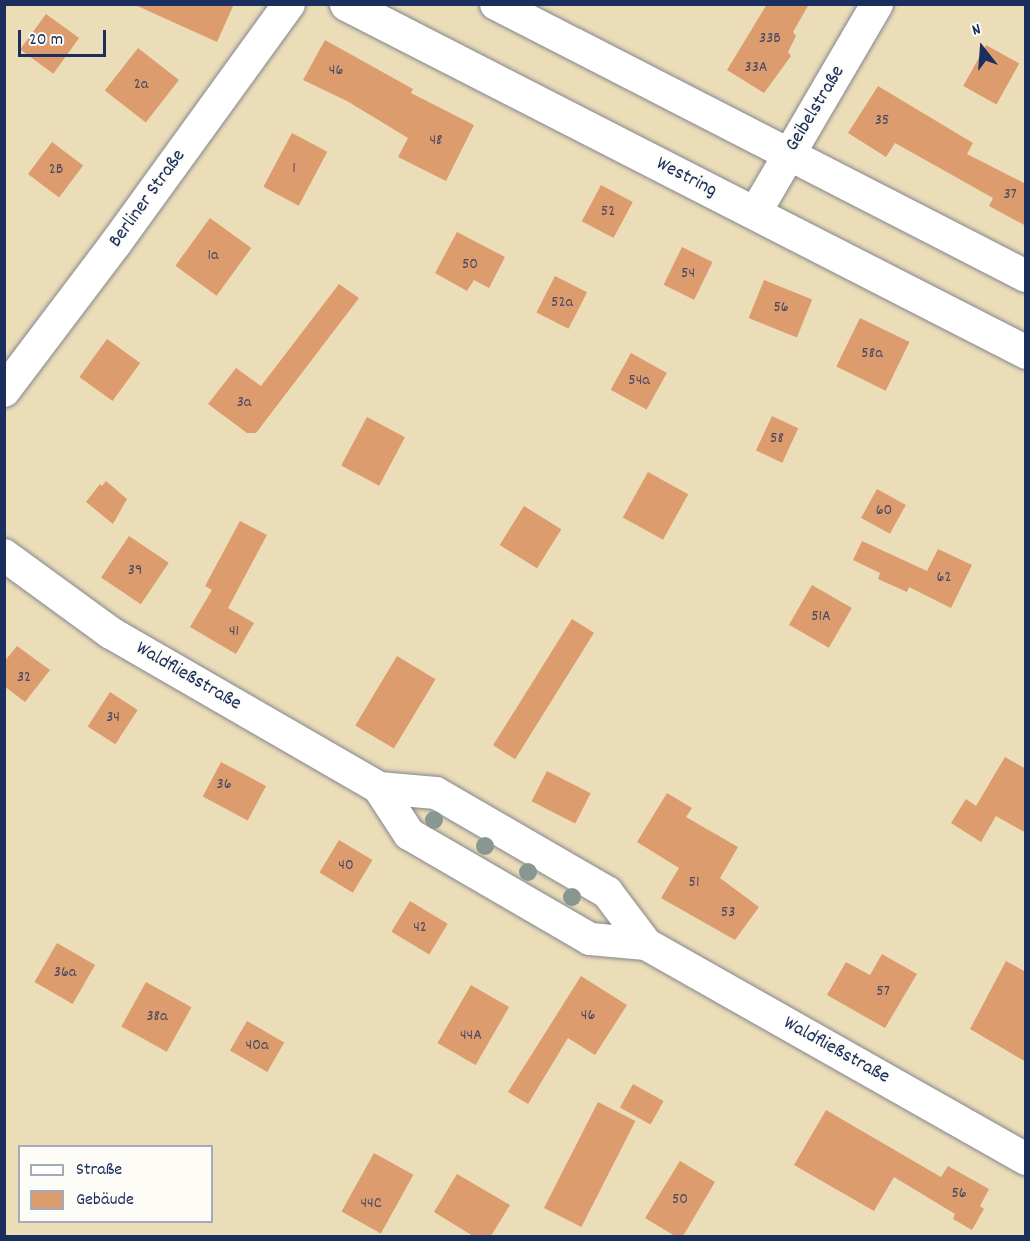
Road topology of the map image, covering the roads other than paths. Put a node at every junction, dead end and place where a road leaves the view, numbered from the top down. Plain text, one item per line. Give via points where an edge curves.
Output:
1 (289, 4) edge
2 (346, 4) edge
3 (496, 4) edge
4 (877, 4) edge
5 (789, 154) junction
6 (755, 213) junction
7 (1026, 276) edge
8 (1026, 352) edge
9 (4, 391) edge
10 (4, 555) edge
11 (379, 788) junction
12 (646, 944) junction
13 (1026, 1160) edge

1 - 9 street, Berliner Straße
2 - 6 street, Westring
3 - 5 street
4 - 5 street, Geibelstraße
5 - 6 street, Geibelstraße
5 - 7 street
6 - 8 street, Westring
10 - 11 street, Waldfließstraße via 111,633
11 - 12 street, Waldfließstraße via 436,794 495,826 607,892
11 - 12 street, Waldfließstraße via 409,834 590,939
12 - 13 street, Waldfließstraße

